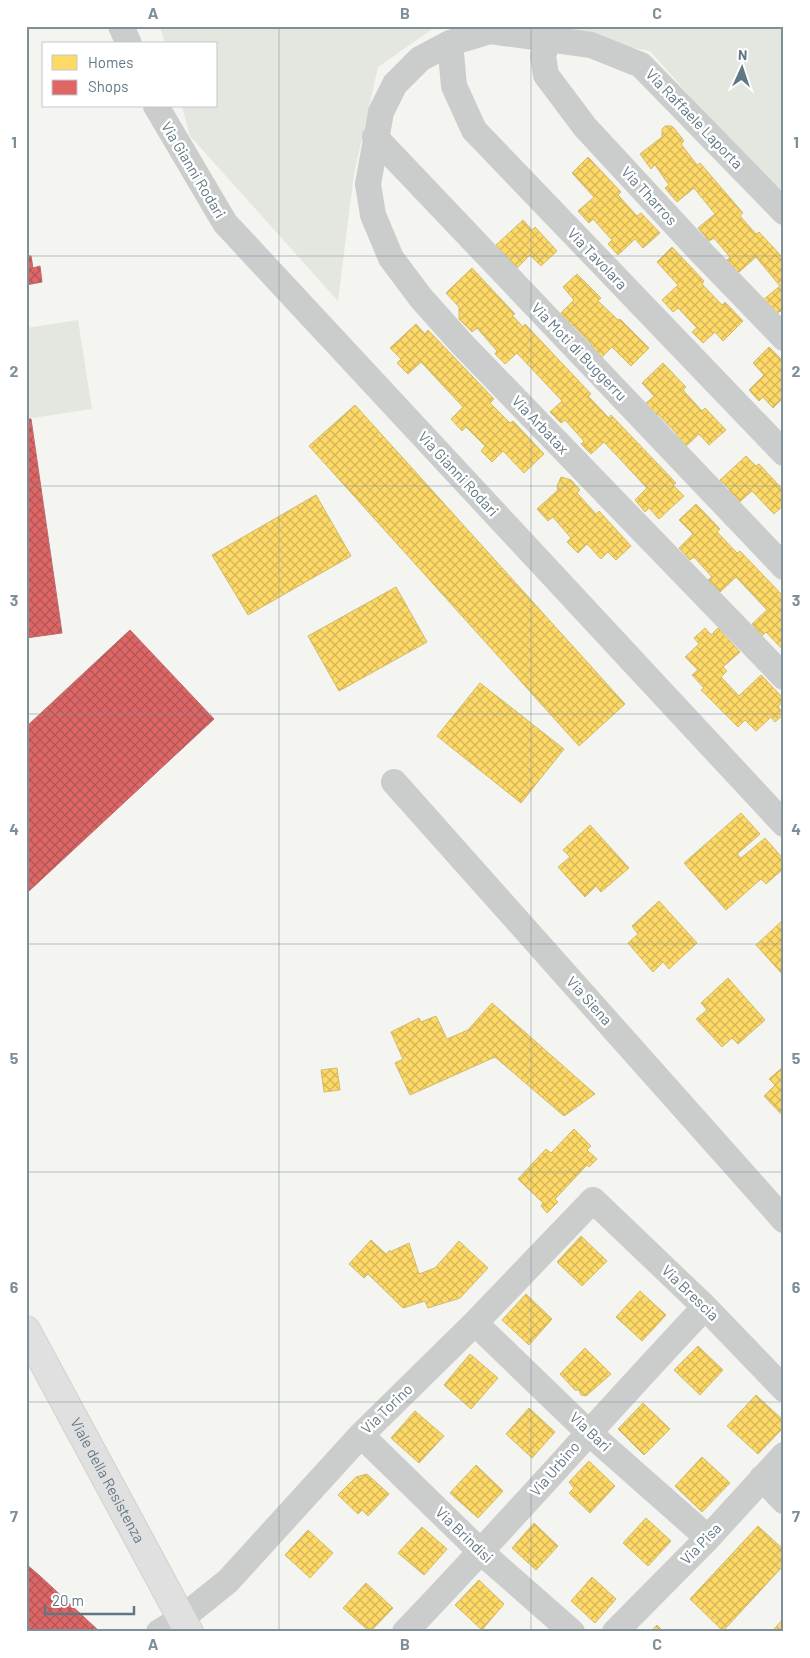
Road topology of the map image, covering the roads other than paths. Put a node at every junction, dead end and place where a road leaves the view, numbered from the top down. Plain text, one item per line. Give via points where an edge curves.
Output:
1 (121, 26) edge
2 (548, 39) junction
3 (127, 42) edge
4 (450, 43) junction
5 (157, 108) edge
6 (375, 137) junction
7 (784, 212) edge
8 (784, 338) edge
9 (784, 453) edge
10 (784, 568) edge
11 (784, 678) edge
12 (394, 782) dead end
13 (784, 824) edge
14 (593, 1200) joint
15 (784, 1220) edge
16 (705, 1307) junction
17 (476, 1323) junction
18 (26, 1330) edge
19 (784, 1389) edge
20 (588, 1432) junction
21 (361, 1435) junction
22 (784, 1455) edge
23 (762, 1478) junction
24 (784, 1501) edge
25 (708, 1538) junction
26 (481, 1552) junction
27 (185, 1625) edge
28 (159, 1632) edge
29 (405, 1632) edge
30 (572, 1632) edge
31 (615, 1632) edge

1 - 3 street
2 - 4 street, Via Raffaele Laporta via 490,31
2 - 7 street, Via Raffaele Laporta via 591,45 641,65
2 - 8 street, Via Tharros via 543,56 546,75 585,127
4 - 6 street, Via Raffaele Laporta via 420,59 395,84 381,112
4 - 9 street, Via Tavolara via 454,86 474,130
5 - 13 street, Via Gianni Rodari via 225,223
6 - 10 street, Via Moti di Buggerru
6 - 11 street, Via Arbatax via 368,184 373,215 391,258 421,298
12 - 15 street, Via Siena
14 - 16 street, Via Brescia
14 - 17 street, Via Torino
16 - 19 street, Via Brescia
16 - 20 street, Via Urbino
17 - 20 street, Via Bari
17 - 21 street, Via Torino
18 - 27 main road, Viale della Resistenza
20 - 25 street, Via Bari
20 - 26 street, Via Urbino
21 - 26 street, Via Brindisi
21 - 27 street, Via Torino
22 - 23 street, Via Pisa
23 - 24 street
23 - 25 street, Via Pisa
25 - 31 street, Via Pisa
26 - 29 street, Via Urbino
26 - 30 street, Via Brindisi
27 - 28 street, Via Torino

